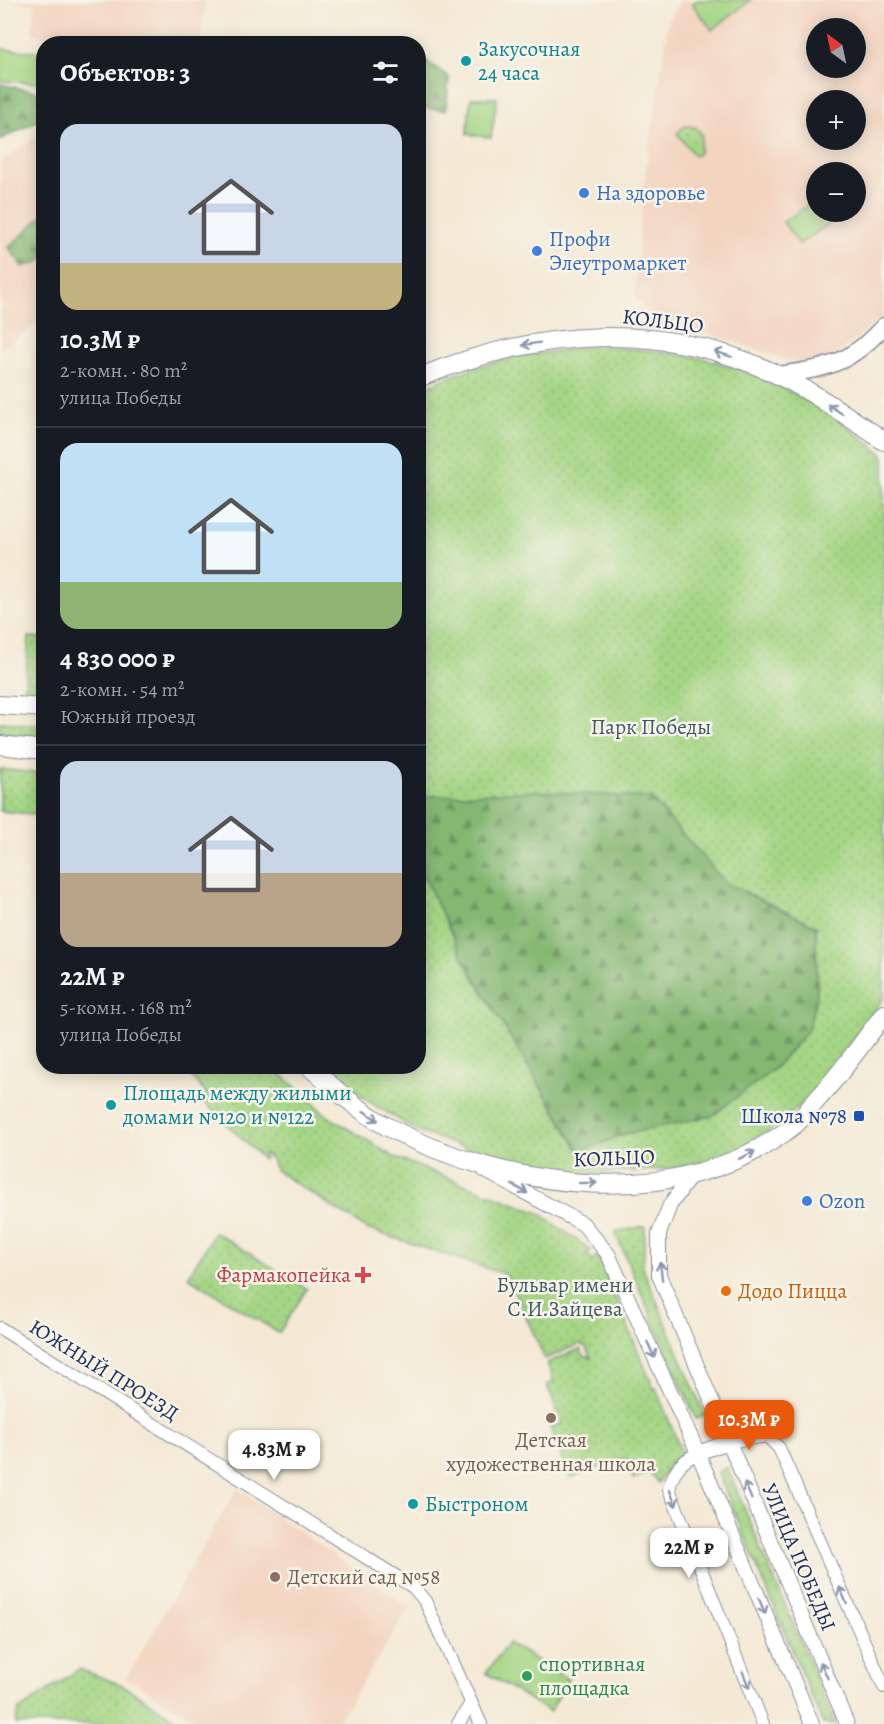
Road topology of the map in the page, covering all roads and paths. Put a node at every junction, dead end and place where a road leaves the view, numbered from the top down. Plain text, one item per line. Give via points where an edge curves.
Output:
1 (884, 326) edge
2 (426, 375) edge
3 (778, 375) junction
4 (884, 441) edge
5 (0, 705) edge
6 (36, 707) edge
7 (0, 746) edge
8 (36, 749) edge
9 (884, 1014) edge
10 (318, 1074) edge
11 (468, 1161) junction
12 (692, 1174) junction
13 (0, 1328) edge
14 (728, 1442) junction
15 (698, 1453) junction
16 (884, 1687) edge
17 (471, 1703) junction
18 (458, 1724) edge
19 (481, 1724) edge
20 (764, 1724) edge
21 (812, 1724) edge
22 (847, 1724) edge

1 - 3 main road via 856,352 835,364
3 -> 2 main road, КОЛЬЦО via 695,345 620,336 555,340 494,350
4 -> 3 main road, КОЛЬЦО
5 - 6 main road
7 - 8 main road
12 -> 9 main road, КОЛЬЦО via 761,1148 794,1125 833,1082
10 -> 11 main road, КОЛЬЦО via 387,1126
11 -> 12 main road, КОЛЬЦО via 531,1177 582,1184 645,1182
11 -> 15 street via 584,1224 608,1254
14 -> 12 street, УЛИЦА ПОБЕДЫ via 659,1275 658,1234 670,1205
13 - 17 street, ЮЖНЫЙ ПРОЕЗД via 413,1587 424,1601
14 - 15 street
16 -> 14 street, УЛИЦА ПОБЕДЫ via 779,1448 767,1436
22 -> 14 street, УЛИЦА ПОБЕДЫ
15 -> 20 street via 687,1458 674,1473 669,1489
15 -> 21 street
17 - 18 street
17 - 19 street, ЮЖНЫЙ ПРОЕЗД

